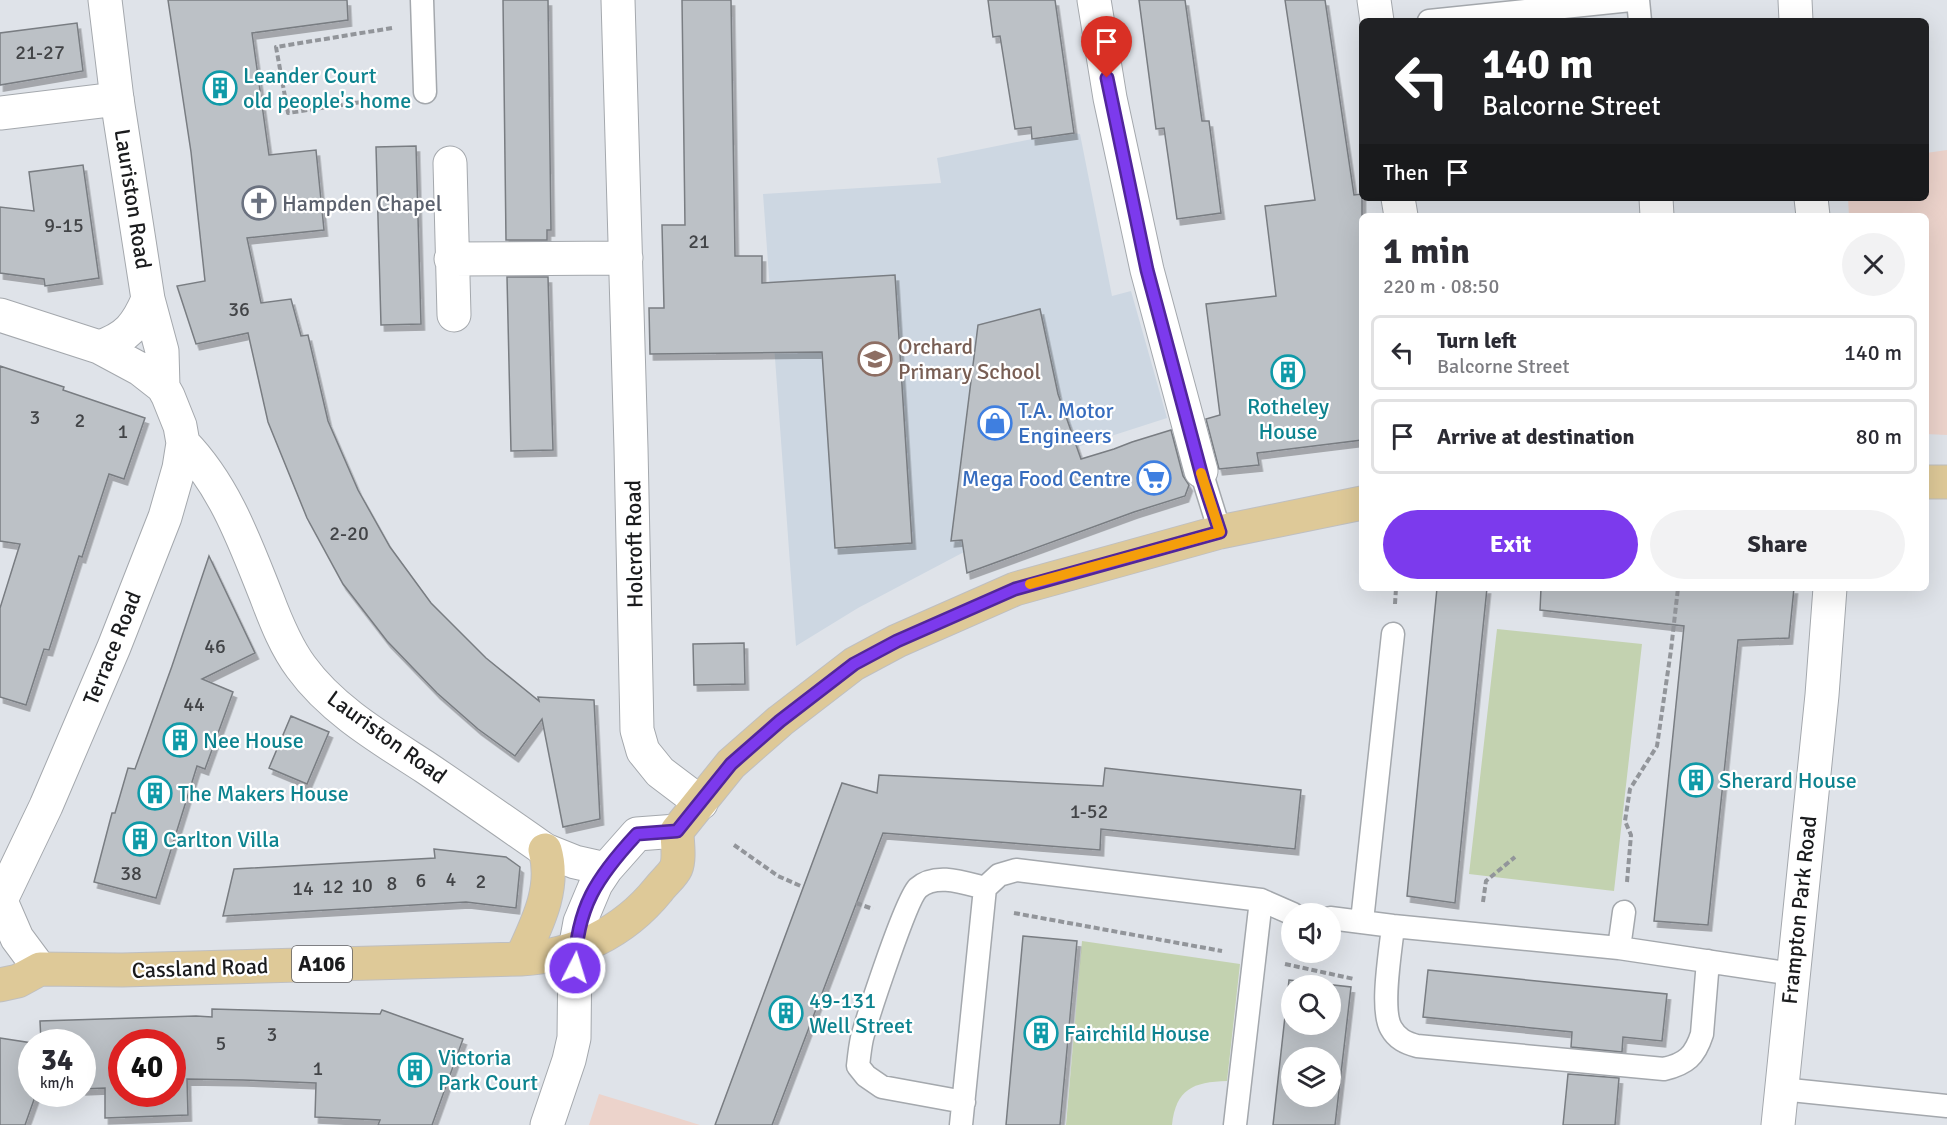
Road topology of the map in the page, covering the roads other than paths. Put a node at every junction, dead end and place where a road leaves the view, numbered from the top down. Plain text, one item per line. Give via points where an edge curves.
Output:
1 (105, 0) edge
2 (422, 0) edge
3 (618, 0) edge
4 (1094, 0) edge
5 (1374, 0) edge
6 (1631, 0) edge
7 (1638, 0) edge
8 (1795, 0) edge
9 (1377, 18) edge
10 (1458, 18) edge
11 (1641, 18) edge
12 (1796, 18) edge
13 (425, 92) road end
14 (117, 99) junction
15 (0, 113) edge
16 (450, 163) dead end
17 (626, 258) junction
18 (451, 259) junction
19 (148, 298) junction
20 (0, 315) edge
21 (454, 315) dead end
22 (99, 347) junction
23 (163, 387) junction
24 (183, 443) junction
25 (1201, 471) joint
26 (1929, 482) edge
27 (1947, 482) edge
28 (1359, 504) edge
29 (1220, 532) junction
30 (1830, 591) edge
31 (1393, 634) dead end
32 (701, 803) junction
33 (677, 831) junction
34 (545, 850) junction
35 (606, 869) junction
36 (985, 888) junction
37 (1261, 900) junction
38 (0, 902) edge
39 (1281, 909) edge
40 (1624, 912) road end
41 (1341, 919) edge
42 (1362, 921) junction
43 (1393, 926) junction
44 (1620, 948) junction
45 (575, 949) junction
46 (521, 959) junction
47 (1708, 961) junction
48 (40, 969) junction
49 (1793, 974) junction
50 (0, 985) edge
51 (1781, 1089) junction
52 (964, 1102) junction
53 (1947, 1106) edge
54 (547, 1125) edge
55 (962, 1125) edge
56 (1235, 1125) edge
57 (1778, 1125) edge

1 - 14 street, Lauriston Road
2 - 13 lane
3 - 17 street, Holcroft Road
4 - 25 street via 1110,98 1147,270
5 - 9 street
6 - 10 lane
7 - 11 lane
8 - 12 street
14 - 15 street, Lauriston Road
14 - 19 street, Lauriston Road
16 - 18 street
17 - 18 street
17 - 32 street, Holcroft Road via 637,730 643,751 660,772
18 - 21 street
19 - 22 street, Lauriston Road via 142,314 128,331 116,342
19 - 23 street, Lauriston Road via 162,351
20 - 22 street
22 - 23 street via 140,369
23 - 24 street, Terrace Road via 176,413
24 - 34 street, Lauriston Road via 224,498 280,631 312,681 357,720
24 - 38 street, Terrace Road via 165,516 114,646
25 - 29 lane
26 - 27 main road
28 - 29 main road
29 - 32 main road via 1015,589 854,664 731,764
30 - 49 street, Frampton Park Road
31 - 42 lane
32 - 33 main road
33 - 35 street via 637,834
33 - 45 main road, A106 via 676,868 653,895 615,930
34 - 35 street, Lauriston Road
34 - 46 main road via 550,876 540,917
35 - 45 street via 591,892
36 - 37 lane via 999,875 1016,870
36 - 52 lane
36 - 52 lane via 952,880 932,881 918,888 908,904 862,1040 858,1066 882,1087
37 - 39 lane
37 - 56 lane
38 - 48 street via 17,938
40 - 44 lane
41 - 42 lane
42 - 43 lane
43 - 44 lane
43 - 47 lane via 1387,1015 1391,1028 1402,1041 1417,1046 1664,1069 1680,1066 1693,1054 1702,1034
44 - 47 lane
45 - 46 main road, Cassland Road / A106 via 544,958
45 - 54 street via 574,1038
46 - 48 main road, Cassland Road / A106 via 111,971
47 - 49 lane
48 - 50 main road, Cassland Road / A106
49 - 51 street, Frampton Park Road
51 - 53 lane
51 - 57 street, Frampton Park Road
52 - 55 lane

